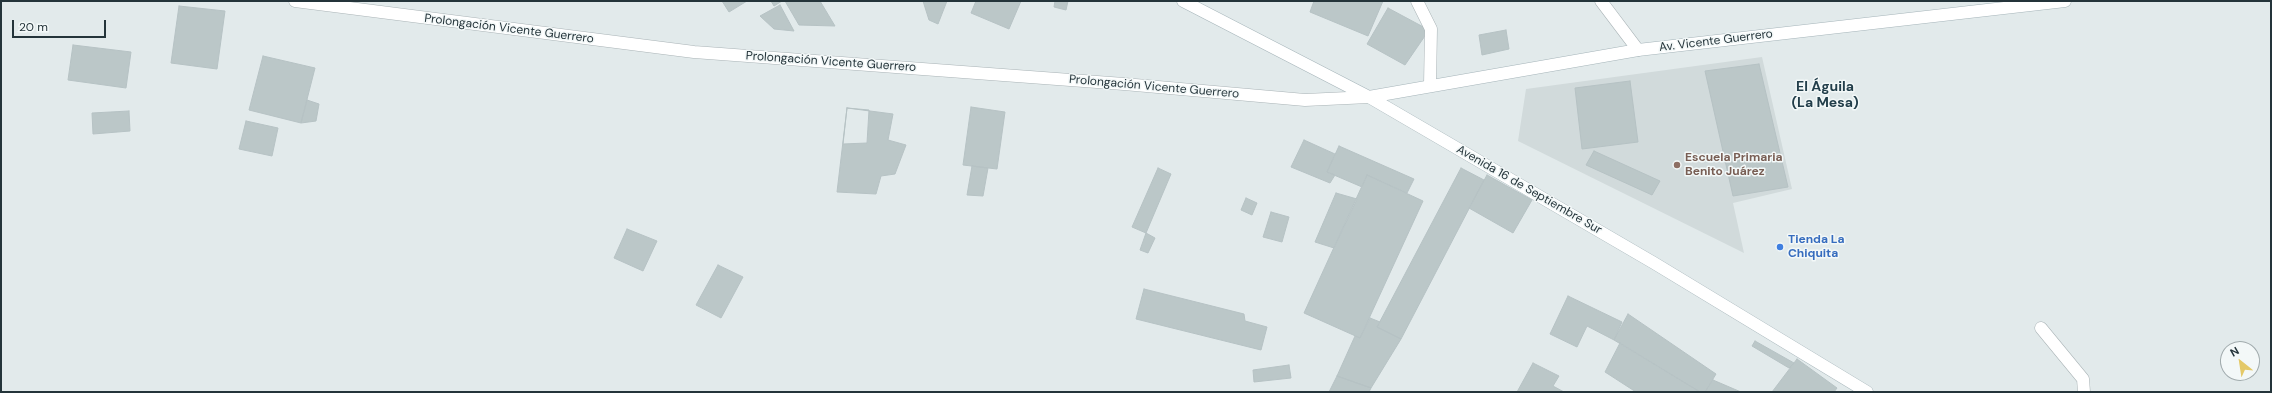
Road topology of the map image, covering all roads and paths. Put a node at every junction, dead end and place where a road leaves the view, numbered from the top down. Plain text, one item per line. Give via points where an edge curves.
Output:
1 (295, 1) edge
2 (1183, 1) edge
3 (1417, 1) edge
4 (1601, 1) edge
5 (2065, 1) edge
6 (1638, 50) junction
7 (1430, 85) junction
8 (1369, 97) junction
9 (2041, 328) dead end
10 (1867, 392) edge
11 (2084, 392) edge

1 - 8 street, Prolongación Vicente Guerrero via 694,52 1305,100
2 - 8 street, Avenida 16 de Septiembre Sur
3 - 7 street via 1431,29
4 - 6 street
5 - 6 street, Av. Vicente Guerrero
6 - 7 street, Av. Vicente Guerrero
7 - 8 street, Av. Vicente Guerrero
8 - 10 street, Avenida 16 de Septiembre Sur via 1674,274
9 - 11 street via 2083,379

